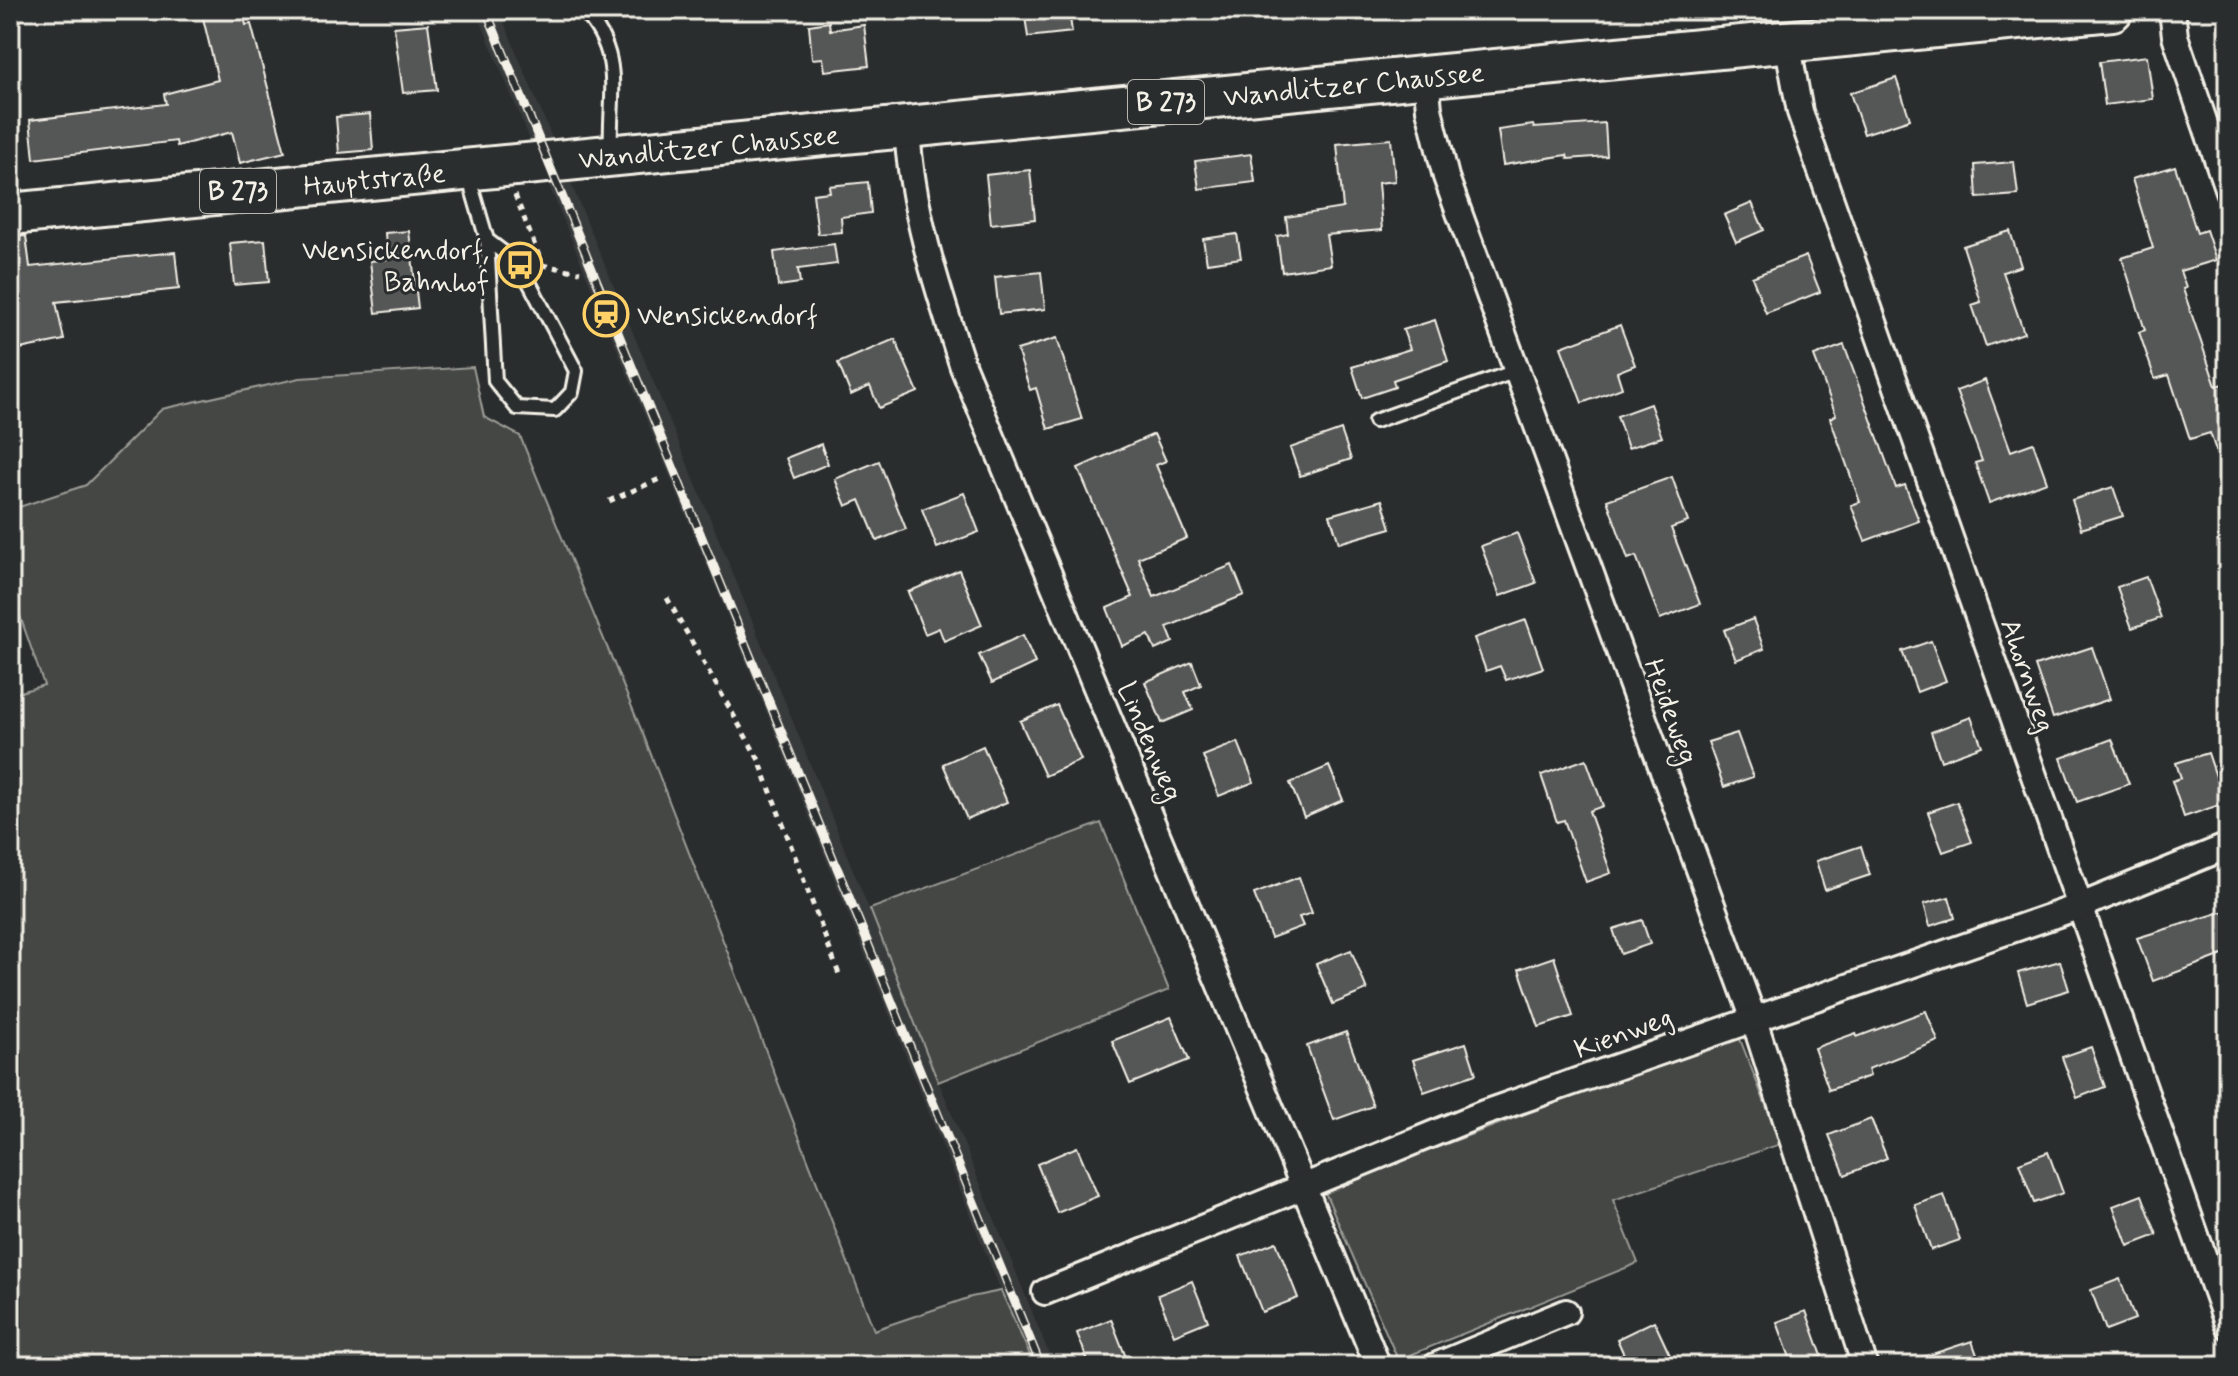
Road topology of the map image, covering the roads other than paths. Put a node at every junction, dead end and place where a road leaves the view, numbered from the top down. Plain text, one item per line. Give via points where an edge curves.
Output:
1 (583, 10) edge
2 (2112, 10) edge
3 (2172, 10) edge
4 (1787, 41) junction
5 (1426, 77) junction
6 (907, 127) junction
7 (612, 156) junction
8 (548, 161) joint
9 (466, 168) junction
10 (2228, 191) edge
11 (10, 214) edge
12 (487, 240) junction
13 (1516, 371) junction
14 (1375, 421) dead end
15 (2228, 846) edge
16 (2078, 907) junction
17 (1753, 1017) junction
18 (1303, 1186) junction
19 (1045, 1292) dead end
20 (1566, 1312) dead end
21 (2228, 1326) edge
22 (1378, 1366) edge
23 (1435, 1366) edge
24 (1865, 1366) edge

1 - 7 lane via 609,49 614,82
2 - 4 main road, Wandlitzer Chaussee / B 273
3 - 10 street via 2175,36
4 - 5 main road, Wandlitzer Chaussee / B 273
4 - 16 street, Ahornweg via 1800,112
5 - 6 main road, Wandlitzer Chaussee / B 273
5 - 13 street, Heideweg via 1446,177
6 - 7 main road, Wandlitzer Chaussee / B 273
6 - 18 street, Lindenweg via 936,283 963,367
7 - 8 main road, Wandlitzer Chaussee / B 273
8 - 9 main road, Hauptstraße / B 273
9 - 11 main road, Hauptstraße / B 273
9 - 12 lane
12 - 12 lane via 495,381 517,408 555,410 572,392 576,371 520,265
13 - 14 lane
13 - 17 street, Heideweg
15 - 16 street, Kienweg
16 - 17 street, Kienweg
16 - 21 street, Ahornweg
17 - 18 street, Kienweg via 1484,1113
17 - 24 street, Heideweg
18 - 19 street, Kienweg
18 - 22 street, Lindenweg
20 - 23 street

